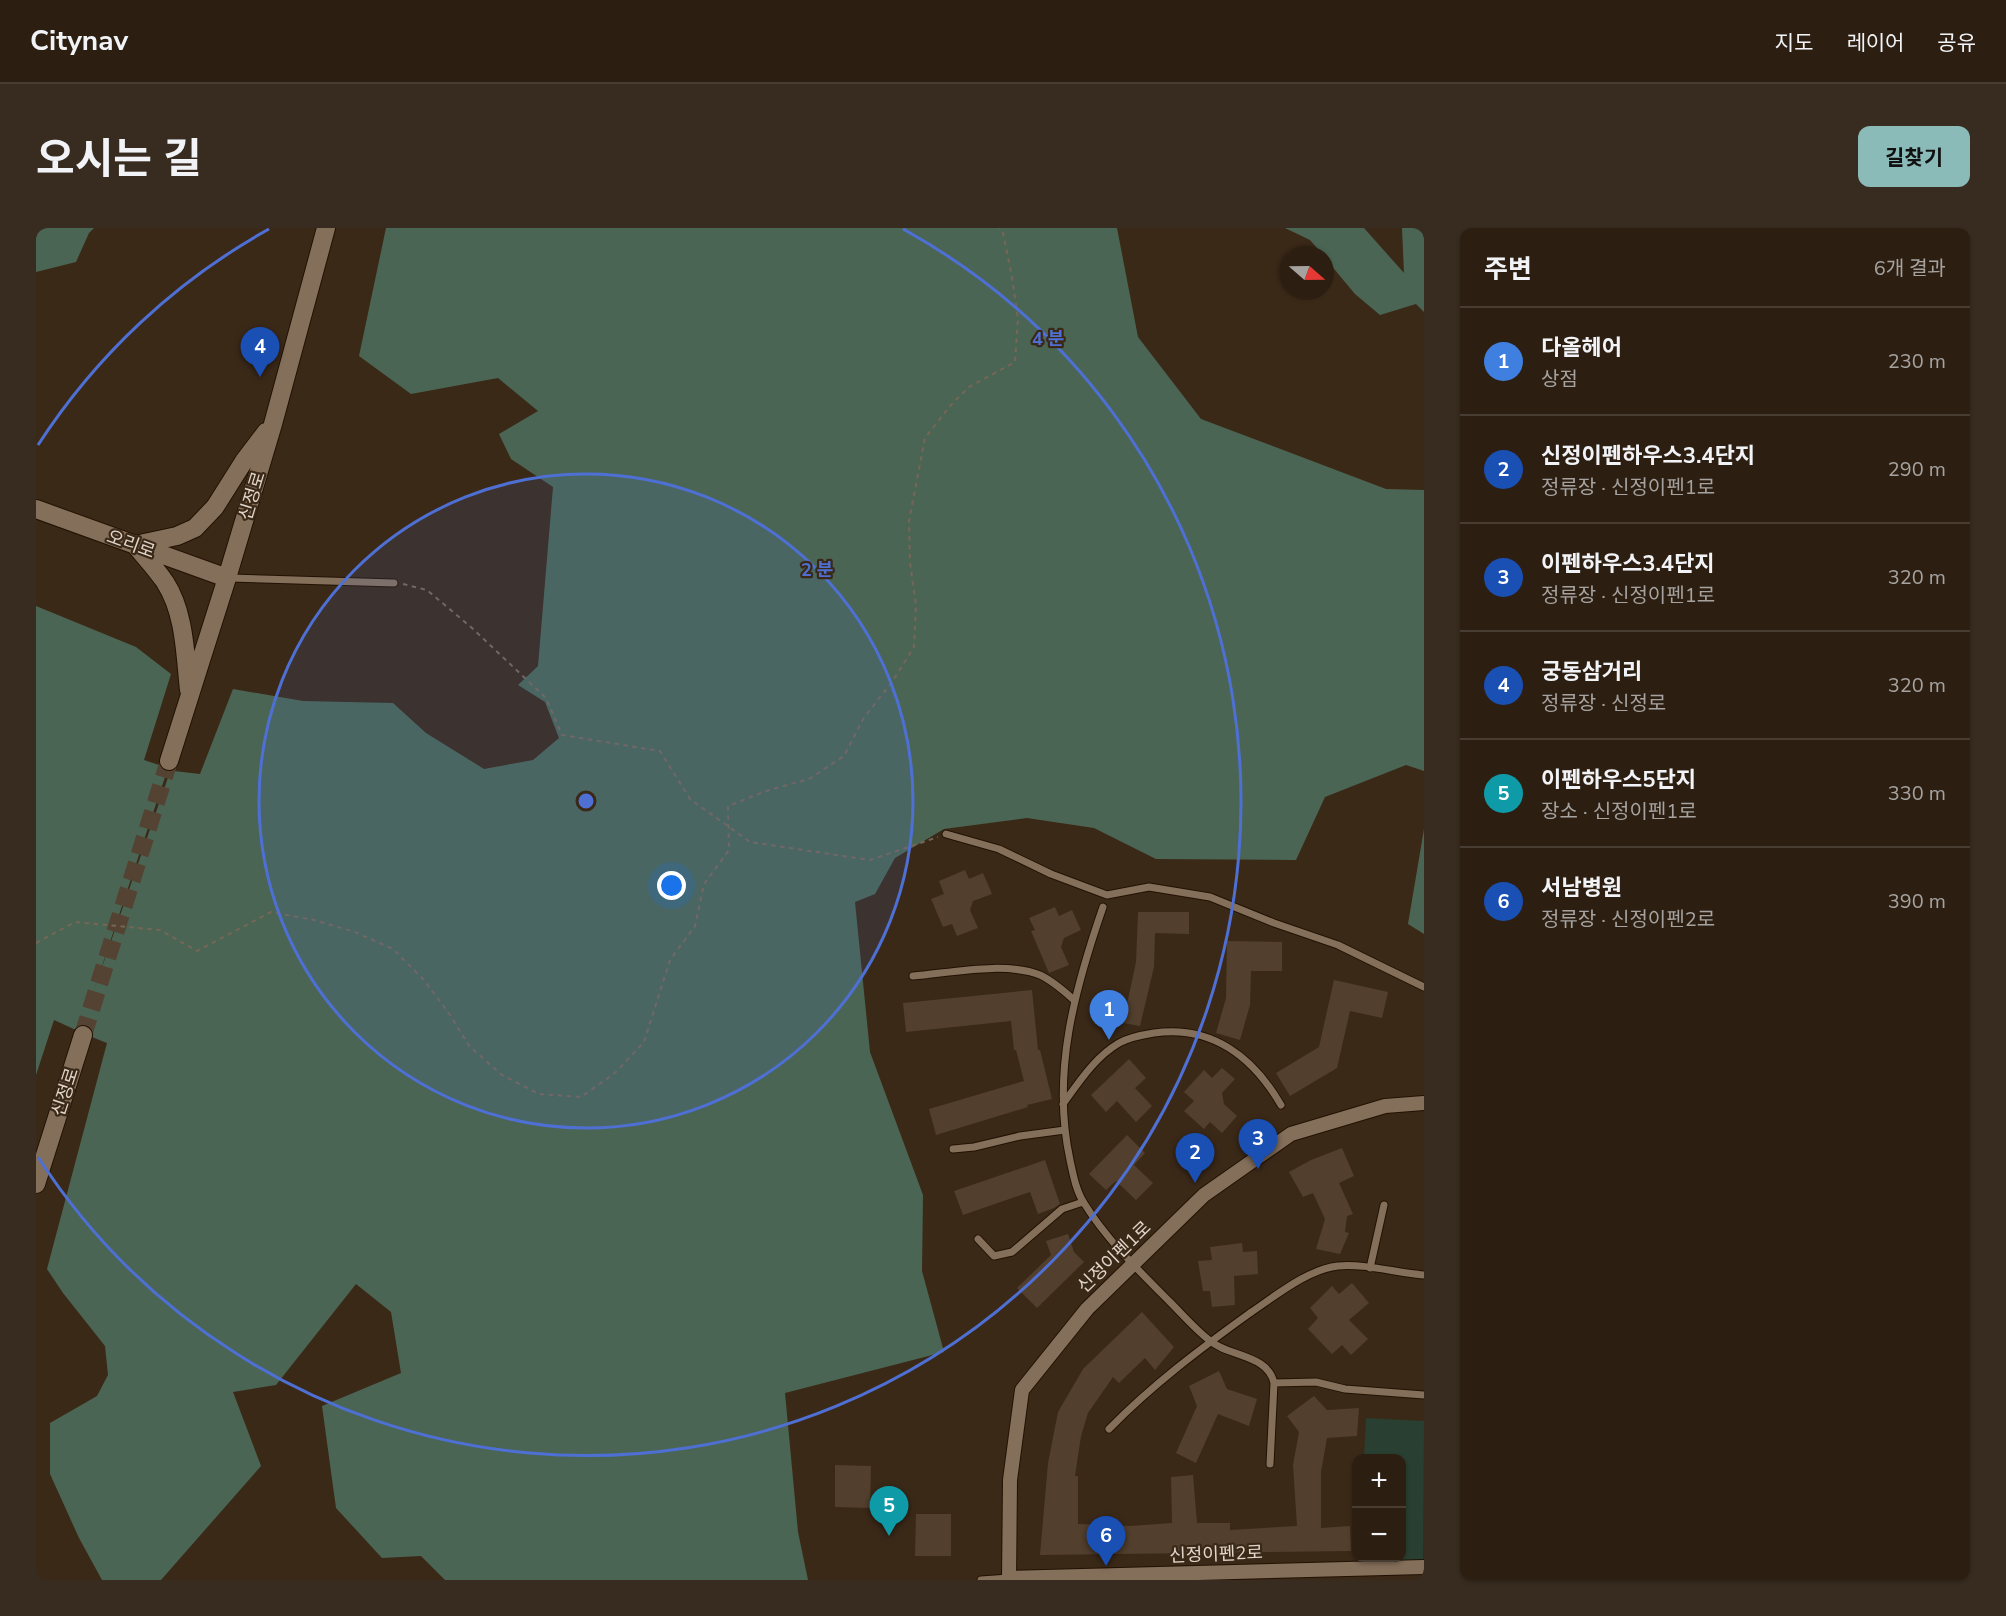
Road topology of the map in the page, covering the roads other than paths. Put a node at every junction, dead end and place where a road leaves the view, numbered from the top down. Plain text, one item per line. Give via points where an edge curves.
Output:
1 (326, 228) edge
2 (273, 424) junction
3 (36, 509) edge
4 (135, 545) junction
5 (227, 578) junction
6 (394, 583) road end
7 (189, 698) junction
8 (169, 761) tunnel mouth
9 (946, 834) road end
10 (1103, 907) dead end
11 (913, 976) dead end
12 (1424, 987) edge
13 (1074, 1000) junction
14 (83, 1035) tunnel mouth
15 (1424, 1103) edge
16 (1063, 1104) junction
17 (1281, 1105) dead end
18 (1065, 1130) junction
19 (953, 1149) dead end
20 (36, 1184) edge
21 (1083, 1202) junction
22 (1384, 1205) dead end
23 (978, 1239) dead end
24 (1132, 1264) junction
25 (1370, 1268) junction
26 (1424, 1275) edge
27 (1210, 1342) junction
28 (1274, 1383) junction
29 (1424, 1395) edge
30 (1109, 1429) dead end
31 (1270, 1464) dead end
32 (1424, 1567) edge
33 (1275, 1575) edge
34 (1009, 1579) edge
35 (981, 1580) edge

1 - 2 main road, 신정로
2 - 4 main road via 201,523 177,536
2 - 5 main road, 신정로
3 - 4 main road, 오리로
4 - 5 main road, 오리로
4 - 7 main road via 175,601 185,648
5 - 6 lane
5 - 7 main road, 신정로
7 - 8 main road, 신정로
9 - 12 lane via 999,849 1107,895 1149,887 1209,897 1338,945
10 - 13 lane
11 - 13 lane via 1021,969 1042,976
13 - 16 lane via 1067,1034
14 - 20 main road, 신정로
15 - 24 street, 신정이펜1로 via 1385,1106 1291,1134 1204,1195
16 - 17 lane via 1084,1075 1120,1042 1138,1035 1182,1032 1228,1047 1263,1077
16 - 18 lane
18 - 19 lane
18 - 21 lane
21 - 23 lane via 1062,1209 1012,1252 994,1256
21 - 24 lane
22 - 25 lane
24 - 27 lane
24 - 34 street, 신정이펜1로 via 1087,1309 1022,1390 1010,1480
25 - 26 lane
25 - 27 lane via 1337,1266 1322,1270 1287,1288
27 - 28 lane via 1262,1363
27 - 30 lane via 1136,1401
28 - 29 lane via 1316,1382 1345,1389
28 - 31 lane
32 - 33 street, 신정이펜2로
33 - 34 street, 신정이펜2로
34 - 35 lane

